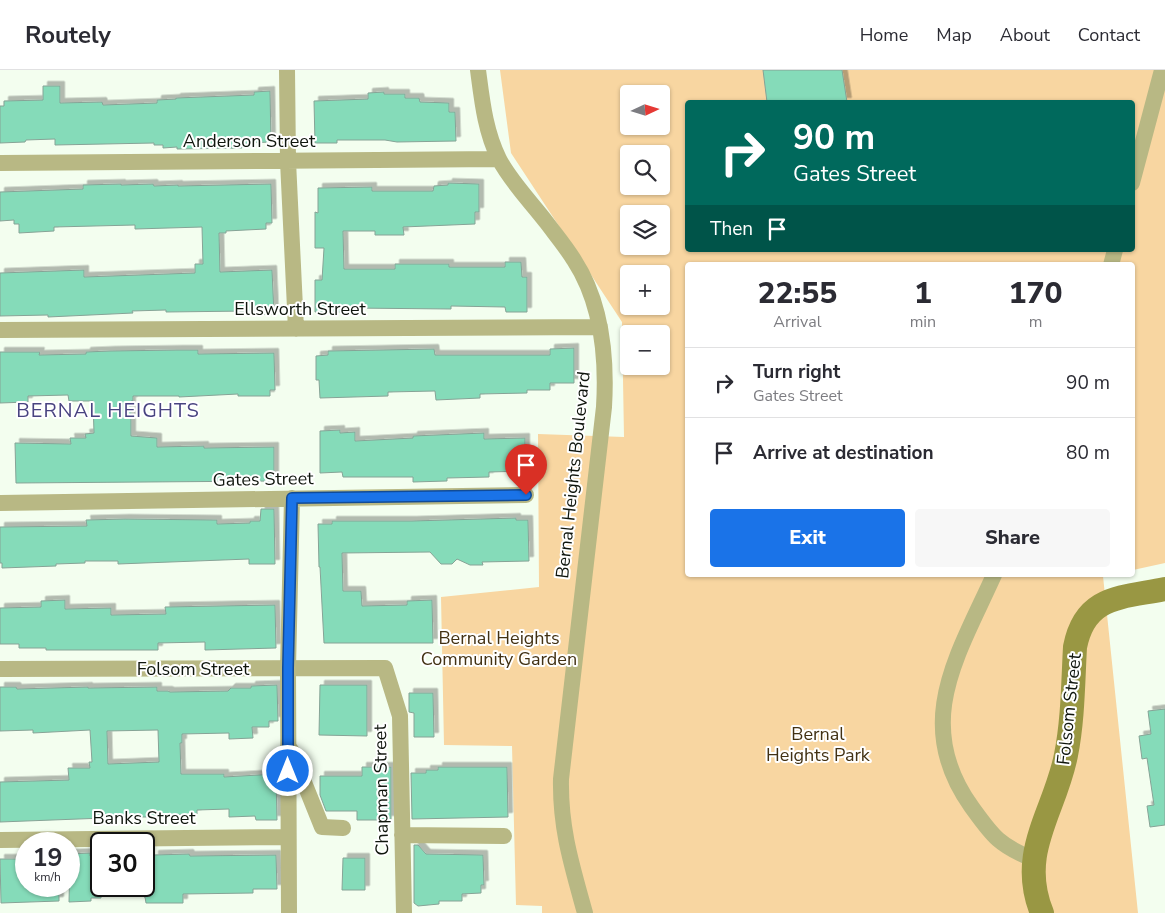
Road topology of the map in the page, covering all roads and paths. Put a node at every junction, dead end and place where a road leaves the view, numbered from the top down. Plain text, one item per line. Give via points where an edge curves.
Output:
1 (287, 70) edge
2 (478, 70) edge
3 (1162, 70) edge
4 (499, 159) junction
5 (288, 161) junction
6 (0, 162) edge
7 (1135, 172) edge
8 (600, 327) junction
9 (296, 329) junction
10 (0, 330) edge
11 (526, 495) dead end
12 (292, 498) junction
13 (0, 503) edge
14 (993, 577) edge
15 (1165, 589) edge
16 (288, 668) junction
17 (385, 668) joint
18 (0, 669) edge
19 (288, 743) junction
20 (343, 828) dead end
21 (402, 835) junction
22 (504, 836) dead end
23 (288, 837) junction
24 (0, 840) edge
25 (1033, 859) junction
26 (289, 913) edge
27 (404, 913) edge
28 (585, 913) edge
29 (1042, 913) edge

1 - 5 street
2 - 4 street, Bernal Heights Boulevard via 488,132
3 - 7 street
4 - 5 street, Anderson Street
4 - 8 street, Bernal Heights Boulevard via 575,261
5 - 6 street, Anderson Street
5 - 9 street
8 - 9 street, Ellsworth Street
8 - 28 street, Bernal Heights Boulevard via 604,353 604,407 561,780 563,826
9 - 10 street, Ellsworth Street
11 - 12 street, Gates Street
12 - 13 street, Gates Street
12 - 16 street
14 - 25 street via 948,681 942,739 948,765 960,791 991,834
15 - 25 street, Folsom Street via 1109,600 1086,617 1078,631 1067,754
16 - 17 street, Folsom Street
16 - 18 street, Folsom Street
16 - 19 street
17 - 21 street, Chapman Street via 400,716
19 - 20 street via 322,828
19 - 23 street
21 - 22 street
21 - 27 street, Chapman Street
23 - 24 street, Banks Street
23 - 26 street
25 - 29 street, Folsom Street via 1033,882

